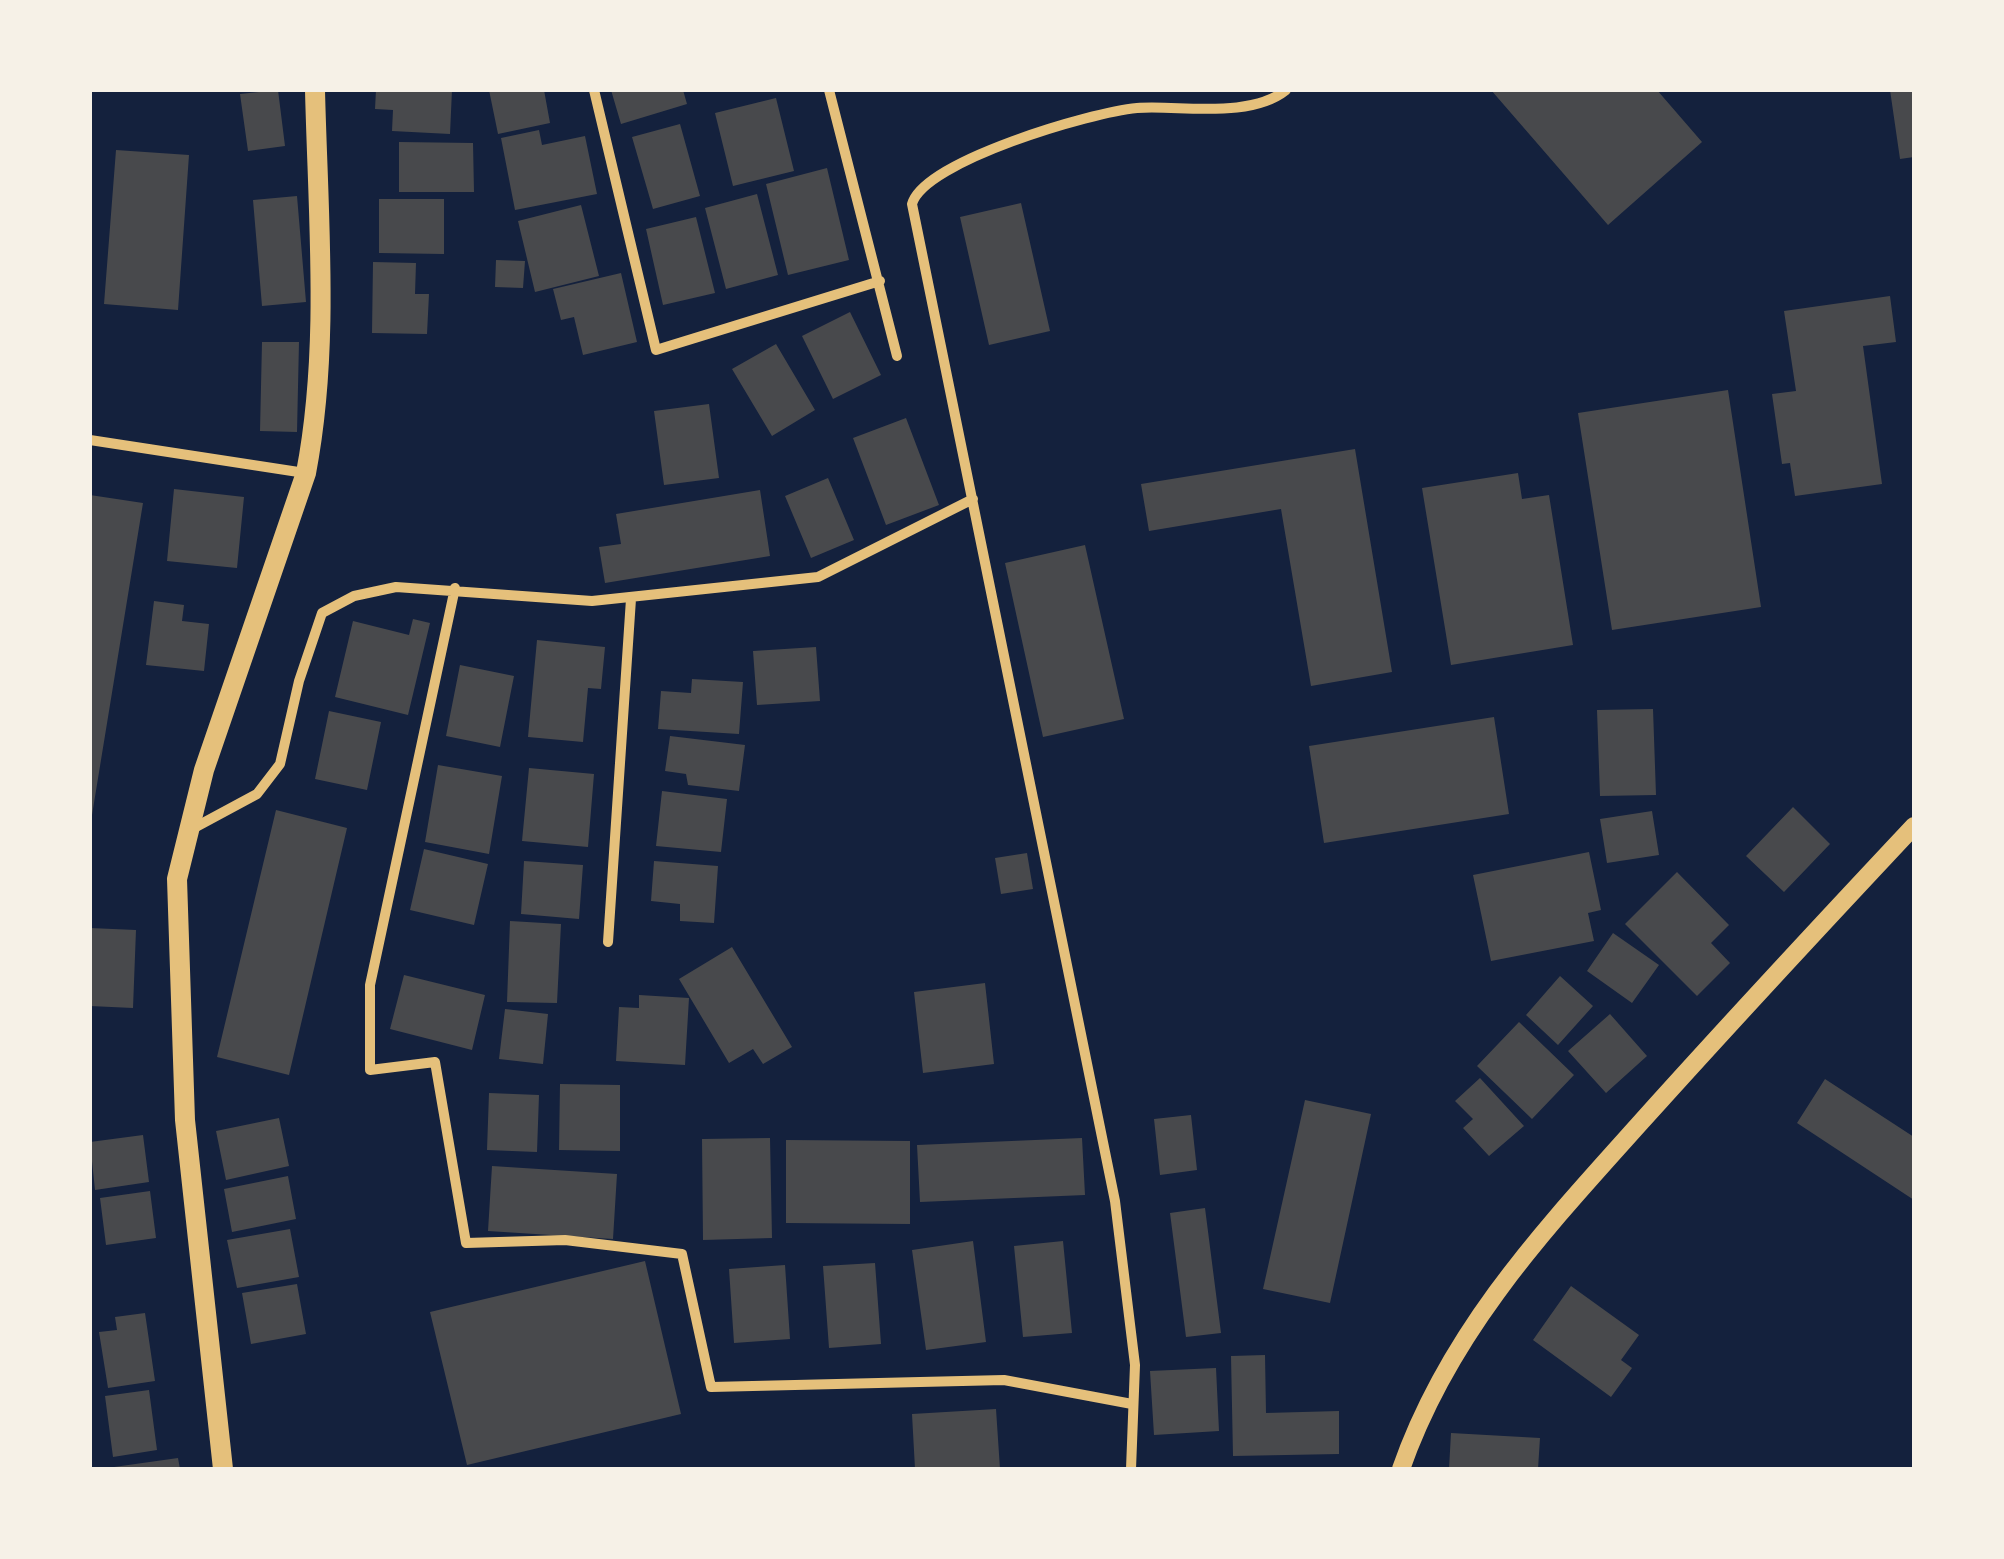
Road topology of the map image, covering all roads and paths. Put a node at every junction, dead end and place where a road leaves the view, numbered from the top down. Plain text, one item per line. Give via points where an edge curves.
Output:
1 (315, 90) edge
2 (594, 90) edge
3 (829, 90) edge
4 (1286, 90) edge
5 (880, 281) junction
6 (897, 356) dead end
7 (90, 440) edge
8 (306, 473) junction
9 (973, 499) junction
10 (455, 588) junction
11 (632, 599) junction
12 (1914, 826) edge
13 (186, 832) junction
14 (608, 942) dead end
15 (1132, 1404) junction
16 (223, 1469) edge
17 (1131, 1469) edge
18 (1401, 1469) edge

1 - 8 main road via 320,311
2 - 5 street via 656,350
3 - 5 street
4 - 9 street via 1257,104 1134,108 1025,135 915,193
5 - 6 street
7 - 8 street
8 - 13 main road
9 - 11 street via 818,577
9 - 15 street via 1115,1201 1135,1365
10 - 11 street
10 - 13 street via 396,588 354,596 322,612 280,764 258,794
10 - 15 street via 370,985 370,1070 435,1062 466,1243 565,1240 682,1254 710,1388 1004,1380
11 - 14 street
12 - 18 street via 1539,1234 1442,1376
13 - 16 main road via 175,912 185,1120
15 - 17 street

